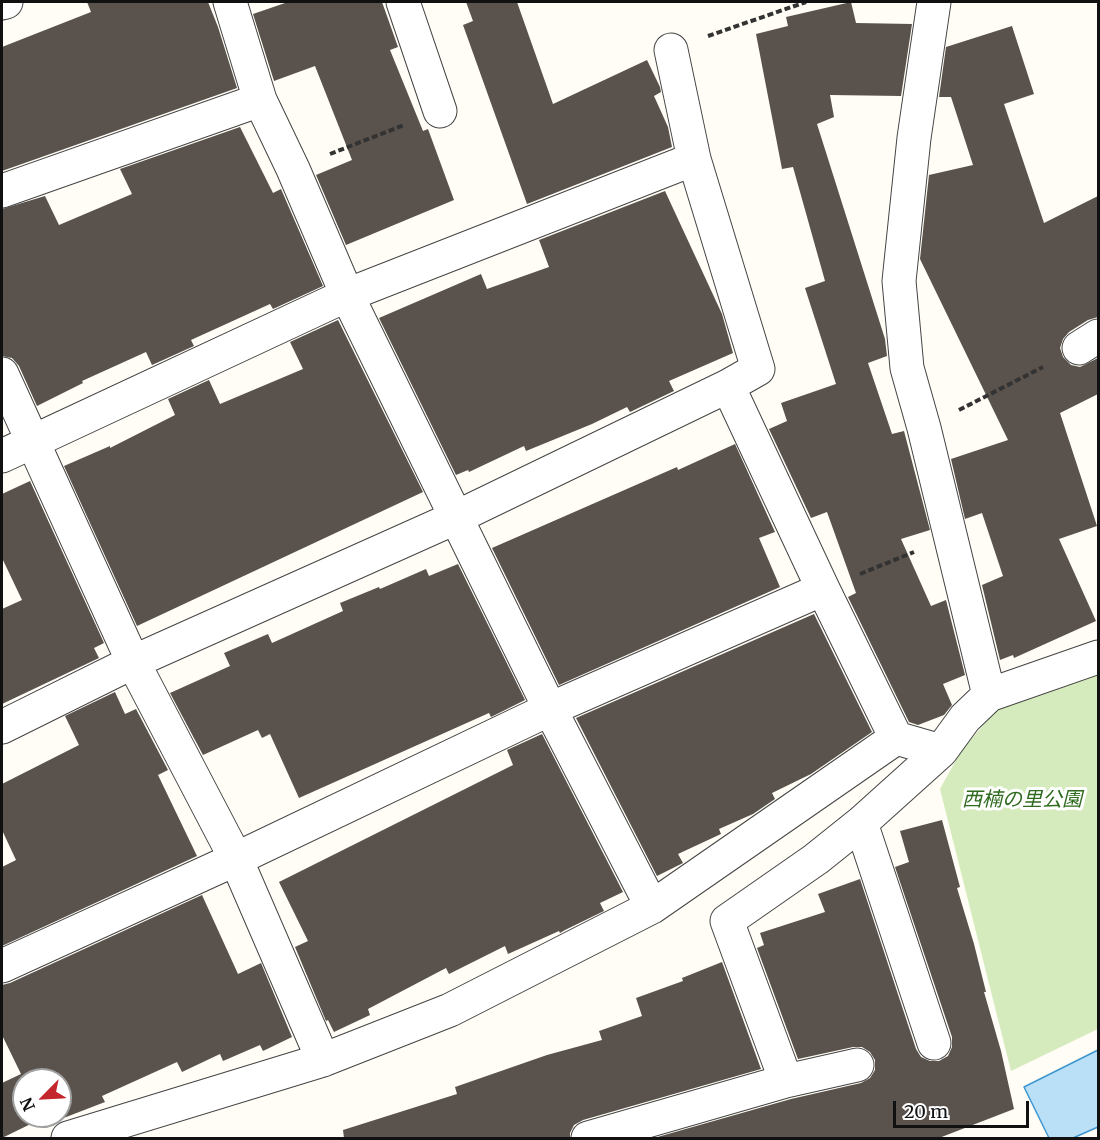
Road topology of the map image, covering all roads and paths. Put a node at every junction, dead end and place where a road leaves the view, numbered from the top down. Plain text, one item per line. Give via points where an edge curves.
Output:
1 (6, 2) edge
2 (230, 2) edge
3 (403, 2) edge
4 (806, 2) edge
5 (934, 2) edge
6 (2, 3) edge
7 (670, 50) joint
8 (260, 100) junction
9 (440, 111) joint
10 (694, 159) junction
11 (293, 169) junction
12 (2, 191) edge
13 (347, 295) junction
14 (1089, 342) edge
15 (2, 375) edge
16 (728, 386) junction
17 (924, 428) junction
18 (33, 441) junction
19 (2, 456) edge
20 (457, 517) junction
21 (950, 538) junction
22 (823, 589) junction
23 (1098, 657) edge
24 (133, 662) junction
25 (989, 694) junction
26 (550, 709) junction
27 (2, 728) edge
28 (896, 738) junction
29 (941, 751) junction
30 (861, 823) junction
31 (236, 858) junction
32 (652, 907) junction
33 (2, 966) edge
34 (934, 1043) dead end
35 (324, 1060) junction
36 (857, 1065) dead end
37 (786, 1081) junction
38 (68, 1138) edge
39 (588, 1138) edge

1 - 6 street
2 - 8 street
3 - 9 street
4 - 7 path
5 - 17 street via 899,281 907,368
7 - 10 street
8 - 11 street
8 - 12 street
9 - 11 path
10 - 13 street
10 - 16 street via 758,369
11 - 13 street
13 - 18 street
13 - 20 street
14 - 17 path
15 - 18 street
16 - 20 street
16 - 22 street
17 - 21 street
18 - 19 street
18 - 24 street
20 - 24 street
20 - 26 street
21 - 22 path
21 - 25 street
22 - 26 street
22 - 28 street
23 - 25 street
24 - 27 street
24 - 31 street
25 - 29 street
26 - 31 street
26 - 32 street
28 - 29 street
28 - 32 street
29 - 30 street
30 - 34 street
30 - 37 street via 727,921
31 - 33 street
31 - 35 street
32 - 35 street via 450,1010
35 - 38 street
36 - 37 street
37 - 39 street

